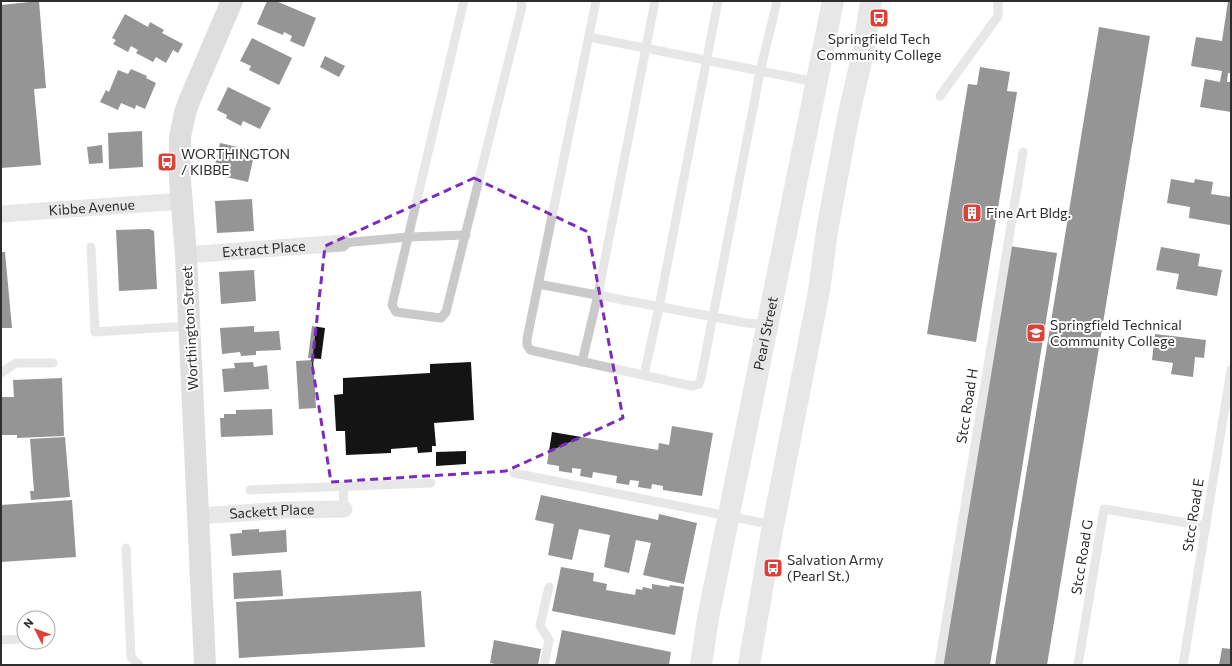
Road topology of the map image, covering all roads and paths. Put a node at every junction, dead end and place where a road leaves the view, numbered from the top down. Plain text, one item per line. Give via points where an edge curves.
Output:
1 (232, 1) edge
2 (464, 1) edge
3 (521, 1) edge
4 (596, 1) edge
5 (655, 1) edge
6 (718, 1) edge
7 (833, 1) edge
8 (871, 1) edge
9 (998, 1) edge
10 (773, 2) edge
11 (589, 37) junction
12 (646, 49) junction
13 (706, 61) junction
14 (760, 72) junction
15 (816, 82) junction
16 (940, 96) dead end
17 (1023, 152) dead end
18 (182, 201) junction
19 (1, 214) edge
20 (466, 235) junction
21 (409, 236) junction
22 (342, 243) joint
23 (91, 247) dead end
24 (186, 255) junction
25 (538, 284) junction
26 (598, 295) junction
27 (659, 307) junction
28 (713, 317) junction
29 (768, 325) junction
30 (190, 326) junction
31 (582, 362) junction
32 (53, 363) dead end
33 (1231, 370) edge
34 (1, 373) edge
35 (644, 375) junction
36 (514, 473) dead end
37 (431, 483) dead end
38 (343, 486) junction
39 (250, 490) dead end
40 (344, 509) joint
41 (199, 516) junction
42 (729, 516) junction
43 (773, 524) junction
44 (1206, 526) junction
45 (126, 548) dead end
46 (549, 587) dead end
47 (16, 639) edge
48 (1, 640) edge
49 (139, 665) edge
50 (201, 665) edge
51 (204, 665) edge
52 (544, 665) edge
53 (701, 665) edge
54 (749, 665) edge
55 (939, 665) edge
56 (1078, 665) edge
57 (1183, 665) edge

1 - 18 main road, Worthington Street via 185,113 180,137
2 - 21 lane
3 - 20 lane via 522,7
4 - 11 lane
5 - 12 lane
6 - 13 lane
7 - 15 street, Pearl Street
8 - 43 street via 827,231 819,291
9 - 16 lane via 998,16
10 - 14 lane
11 - 12 lane
11 - 25 lane
12 - 13 lane
12 - 26 lane
13 - 14 lane
13 - 27 lane
14 - 15 lane
14 - 28 lane
15 - 29 street, Pearl Street
17 - 55 lane, Stcc Road H
18 - 19 street, Kibbe Avenue
18 - 24 main road, Worthington Street
20 - 21 lane
20 - 21 lane via 446,312 441,318 396,312 392,305
21 - 22 lane
22 - 24 street, Extract Place
23 - 30 lane via 95,332
24 - 30 main road, Worthington Street
25 - 26 lane
25 - 31 lane via 527,338 530,350
26 - 27 lane
26 - 31 lane
27 - 28 lane
27 - 35 lane
28 - 29 lane
28 - 35 lane via 699,384 692,386
29 - 42 street, Pearl Street
30 - 41 main road, Worthington Street
31 - 35 lane
32 - 34 lane via 16,363
33 - 44 lane, Stcc Road E
36 - 42 lane
37 - 38 lane
38 - 39 lane
38 - 40 lane
40 - 41 street, Sackett Place
41 - 51 main road, Worthington Street
42 - 43 lane
42 - 53 street, Pearl Street
43 - 54 street
44 - 56 lane, Stcc Road G via 1104,509
44 - 57 lane, Stcc Road E
45 - 49 lane via 131,658
46 - 52 lane via 540,625 548,640
47 - 48 lane
50 - 51 lane

